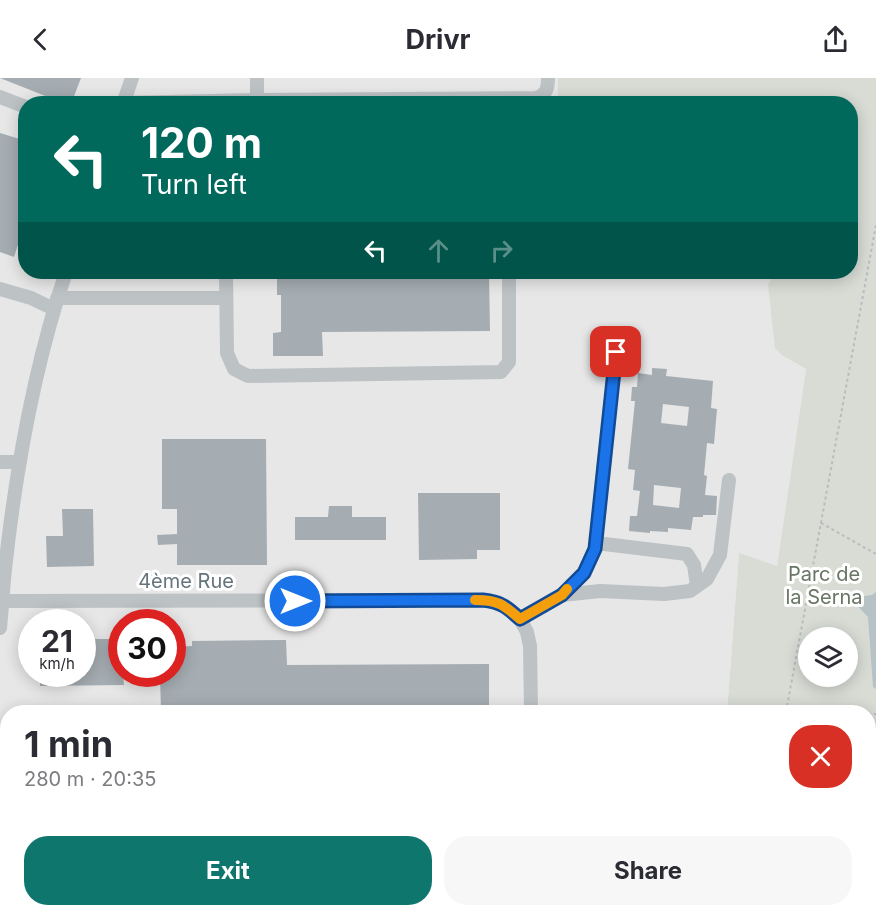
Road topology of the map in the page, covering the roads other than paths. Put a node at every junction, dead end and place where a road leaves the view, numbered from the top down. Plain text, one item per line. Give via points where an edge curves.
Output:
1 (132, 78) edge
2 (257, 78) edge
3 (548, 78) edge
4 (126, 96) edge
5 (257, 96) edge
6 (540, 96) edge
7 (0, 97) edge
8 (18, 104) edge
9 (64, 279) edge
10 (226, 279) edge
11 (509, 279) edge
12 (0, 289) edge
13 (226, 298) junction
14 (55, 304) junction
15 (616, 352) dead end
16 (0, 462) edge
17 (20, 462) junction
18 (729, 480) dead end
19 (596, 543) junction
20 (697, 586) junction
21 (562, 595) junction
22 (3, 601) junction
23 (520, 619) junction
24 (0, 628) edge
25 (531, 705) edge

1 - 4 street
2 - 5 street
3 - 6 street via 545,93
7 - 8 street
9 - 14 street
10 - 13 street
11 - 13 street via 509,362 501,372 248,376 234,369 227,353
12 - 14 street
13 - 14 street
14 - 17 street via 42,348
15 - 19 street
16 - 17 street
17 - 22 street
18 - 20 street via 720,555 707,579
19 - 20 street via 687,554 694,565
19 - 21 street via 584,573
20 - 21 street via 690,591 664,594 600,591
21 - 23 street
22 - 23 street, 4ème Rue via 483,600 497,602
22 - 24 street
23 - 25 street via 530,646

